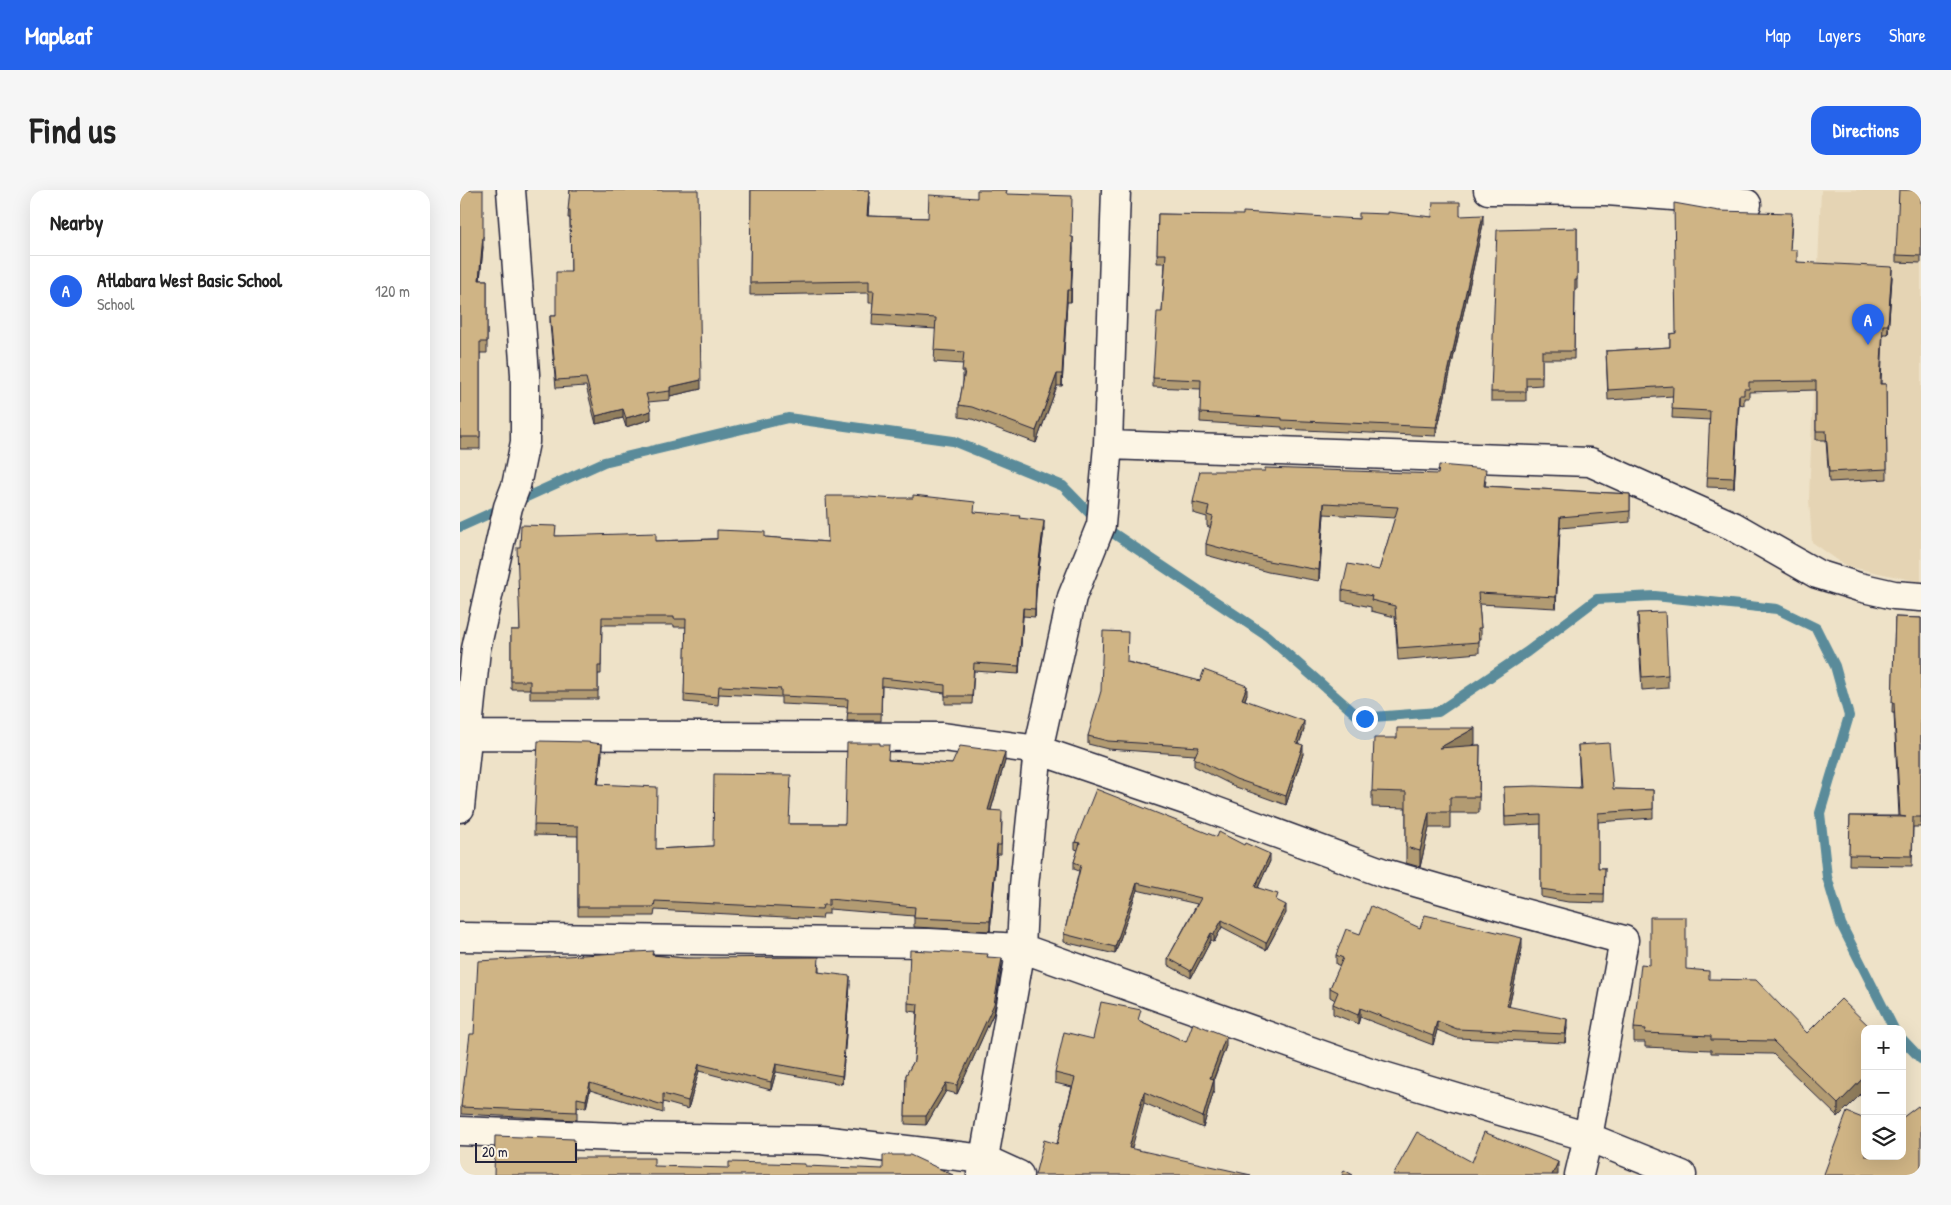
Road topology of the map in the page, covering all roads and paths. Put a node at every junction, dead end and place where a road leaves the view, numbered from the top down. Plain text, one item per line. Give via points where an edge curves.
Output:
1 (511, 190) edge
2 (1116, 190) edge
3 (1488, 190) edge
4 (1747, 204) dead end
5 (1108, 446) junction
6 (1921, 597) edge
7 (463, 735) edge
8 (1038, 750) junction
9 (460, 808) edge
10 (460, 937) edge
11 (1021, 948) junction
12 (460, 1131) edge
13 (1588, 1136) junction
14 (982, 1167) edge
15 (1019, 1175) edge
16 (1579, 1175) edge
17 (1682, 1175) edge

1 - 7 street via 525,374 525,442 476,649
2 - 5 street
3 - 4 street via 1607,191
5 - 6 street via 1590,462 1733,526 1817,574 1894,595
5 - 8 street via 1101,525 1072,597
7 - 8 street via 944,737
7 - 9 street
8 - 11 street
8 - 13 street via 1384,872 1624,940
10 - 11 street via 920,943
11 - 13 street via 1370,1072
11 - 14 street
12 - 14 street via 821,1140
13 - 16 street
13 - 17 street
14 - 15 street

